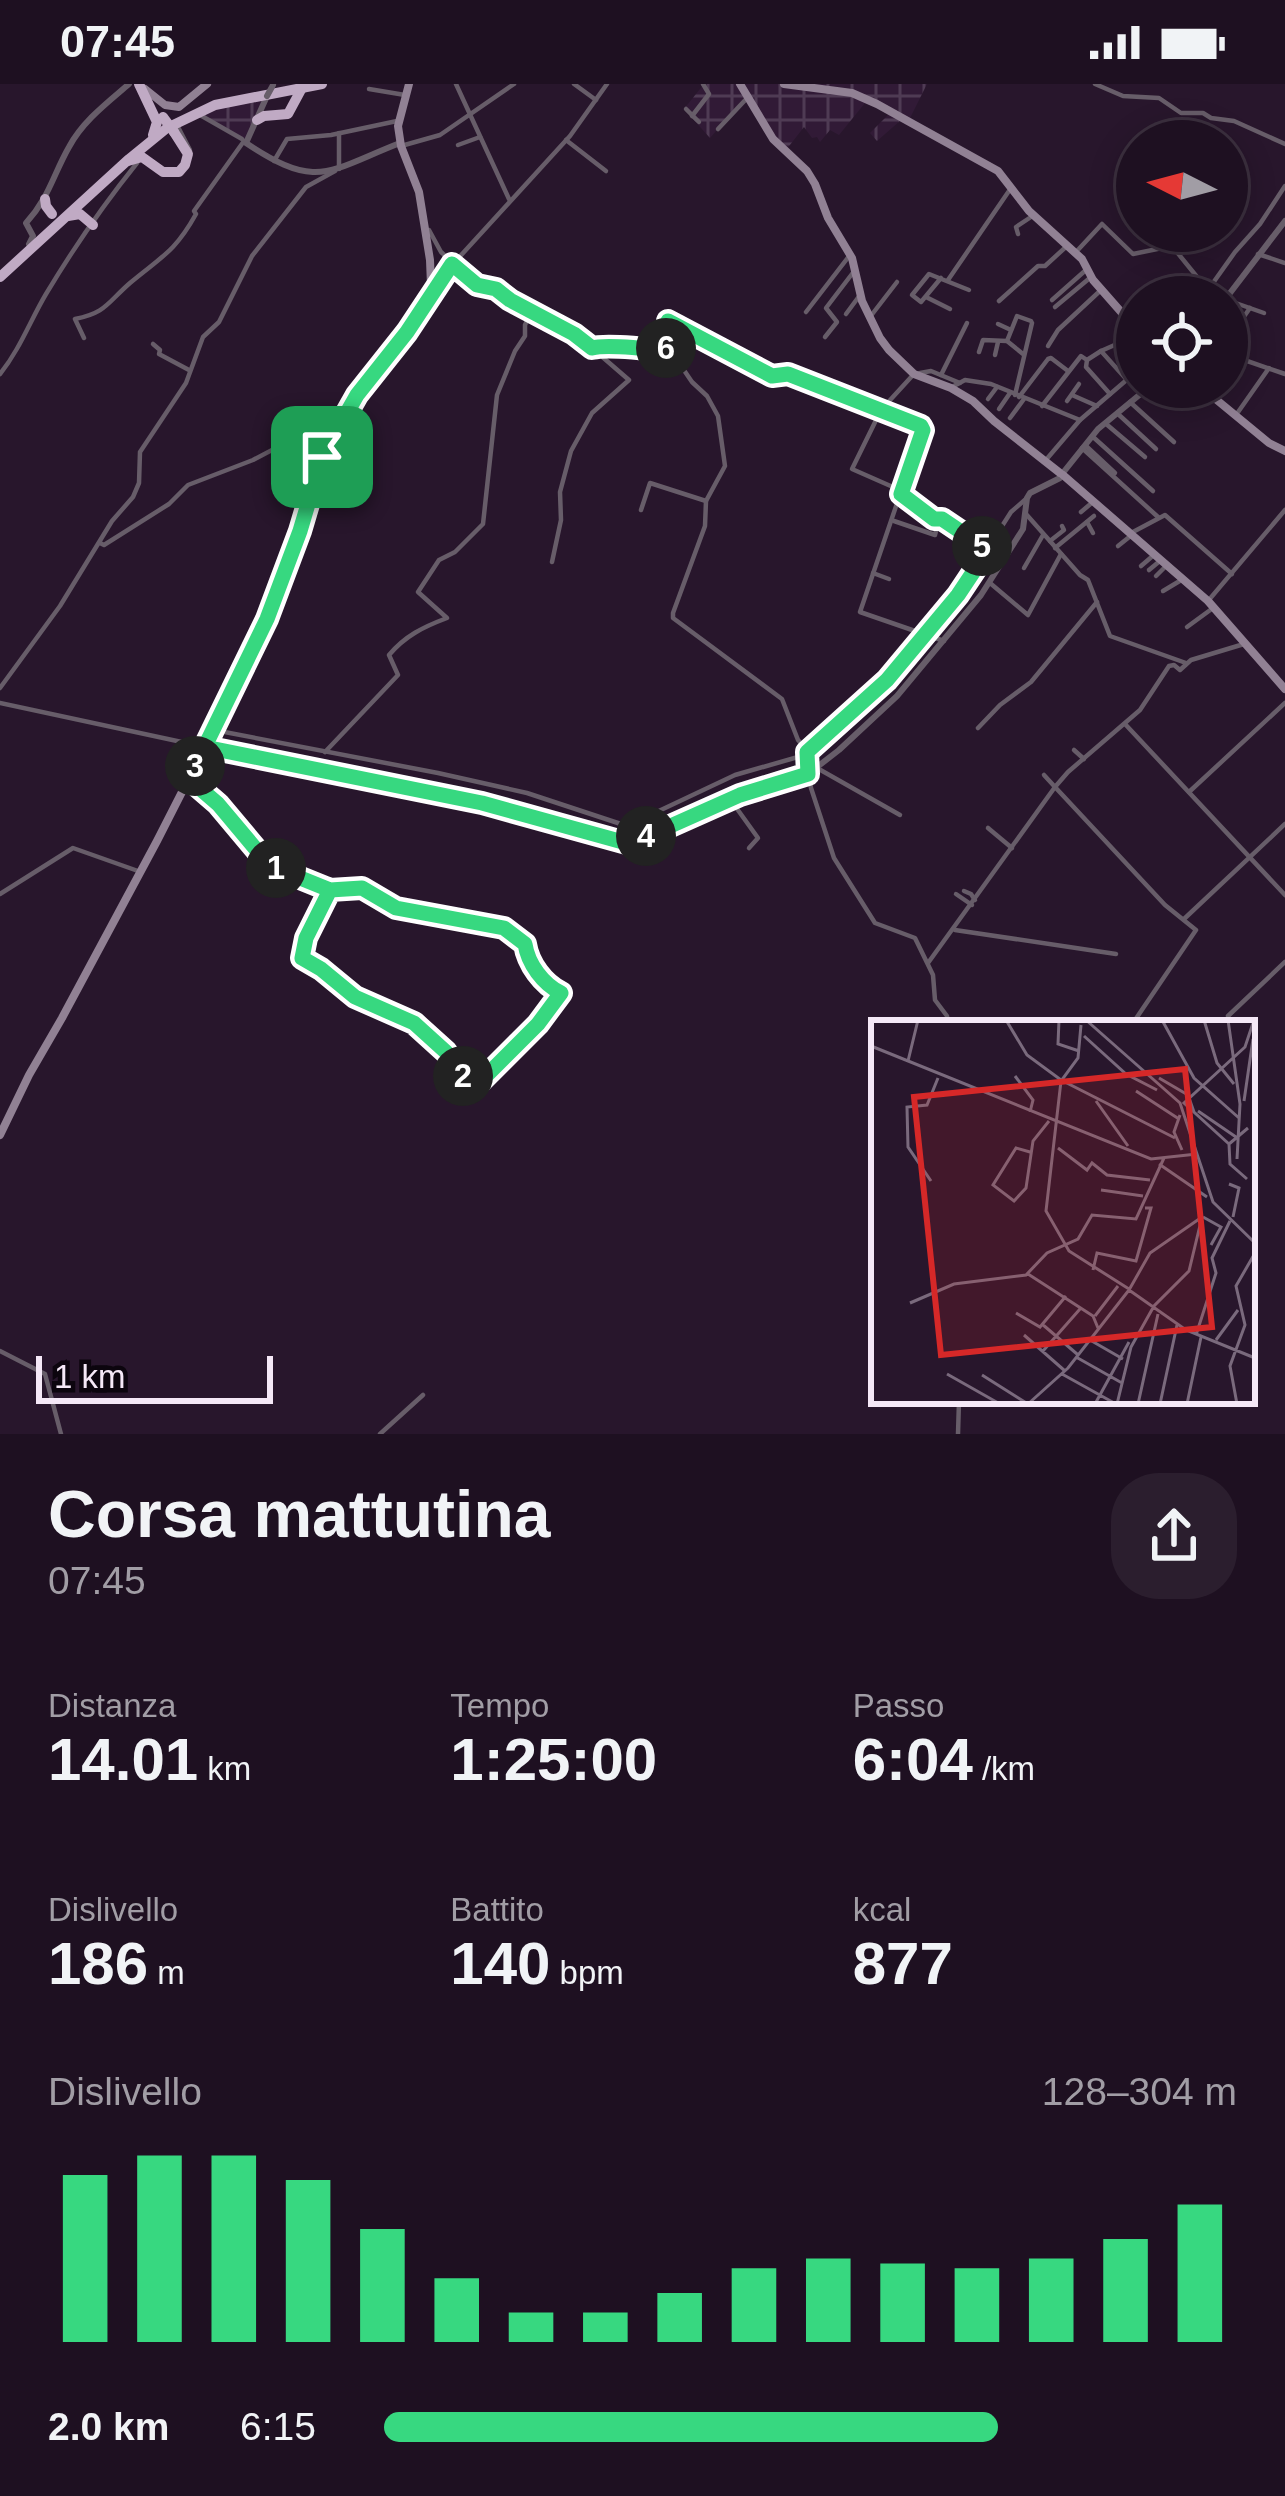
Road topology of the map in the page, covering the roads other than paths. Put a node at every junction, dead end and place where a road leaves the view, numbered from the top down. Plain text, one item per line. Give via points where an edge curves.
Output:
1 (129, 84) edge
2 (139, 84) edge
3 (207, 84) edge
4 (322, 84) edge
5 (409, 84) edge
6 (457, 84) edge
7 (514, 84) edge
8 (574, 84) edge
9 (607, 84) edge
10 (703, 84) edge
11 (740, 84) edge
12 (784, 84) edge
13 (1095, 84) edge
14 (837, 87) edge
15 (290, 88) edge
16 (370, 89) dead end
17 (405, 95) junction
18 (749, 96) junction
19 (596, 100) junction
20 (187, 104) junction
21 (227, 104) dead end
22 (264, 109) junction
23 (199, 114) junction
24 (470, 114) junction
25 (699, 122) dead end
26 (396, 123) junction
27 (170, 125) junction
28 (718, 129) dead end
29 (339, 133) junction
30 (480, 136) junction
31 (566, 140) junction
32 (152, 142) junction
33 (245, 142) junction
34 (1285, 144) edge
35 (400, 145) junction
36 (458, 145) dead end
37 (150, 161) junction
38 (274, 161) junction
39 (338, 169) junction
40 (606, 171) dead end
41 (109, 177) junction
42 (1285, 186) edge
43 (1011, 188) junction
44 (81, 200) junction
45 (510, 200) junction
46 (47, 209) junction
47 (1034, 215) junction
48 (424, 220) junction
49 (1285, 221) edge
50 (90, 223) junction
51 (1018, 234) dead end
52 (41, 235) junction
53 (1116, 238) edge
54 (1072, 249) junction
55 (1258, 254) junction
56 (850, 255) junction
57 (1285, 263) edge
58 (452, 264) junction
59 (855, 270) junction
60 (0, 273) edge
61 (1089, 273) junction
62 (1218, 276) edge
63 (1242, 276) edge
64 (944, 279) junction
65 (896, 282) dead end
66 (969, 290) dead end
67 (1101, 290) junction
68 (860, 295) junction
69 (926, 297) junction
70 (427, 301) junction
71 (999, 301) dead end
72 (1053, 303) dead end
73 (1250, 308) joint
74 (950, 309) dead end
75 (1116, 309) edge
76 (1248, 311) edge
77 (531, 312) junction
78 (806, 312) dead end
79 (1264, 313) dead end
80 (845, 314) dead end
81 (870, 317) junction
82 (1032, 322) junction
83 (968, 323) dead end
84 (998, 324) dead end
85 (1043, 325) dead end
86 (1011, 331) junction
87 (825, 337) dead end
88 (84, 338) dead end
89 (1007, 341) junction
90 (998, 342) junction
91 (153, 344) dead end
92 (1116, 344) edge
93 (1048, 346) dead end
94 (592, 348) junction
95 (1101, 350) junction
96 (666, 351) junction
97 (979, 352) dead end
98 (1023, 354) junction
99 (994, 356) dead end
100 (1087, 360) junction
101 (1248, 362) edge
102 (1116, 367) edge
103 (1269, 368) junction
104 (189, 370) junction
105 (1068, 371) junction
106 (0, 374) edge
107 (1285, 374) edge
108 (915, 375) junction
109 (942, 380) junction
110 (1079, 384) dead end
111 (958, 386) junction
112 (997, 387) junction
113 (1116, 390) edge
114 (1111, 394) junction
115 (1017, 396) junction
116 (988, 399) dead end
117 (352, 404) junction
118 (1042, 406) junction
119 (1096, 406) junction
120 (1123, 408) edge
121 (1137, 408) edge
122 (1226, 408) edge
123 (999, 409) dead end
124 (881, 410) junction
125 (1117, 413) junction
126 (1236, 416) junction
127 (1010, 418) dead end
128 (1080, 420) junction
129 (1106, 423) junction
130 (1092, 436) junction
131 (1174, 442) dead end
132 (1083, 447) junction
133 (1156, 449) dead end
134 (1285, 451) edge
135 (1144, 457) dead end
136 (1045, 460) junction
137 (1115, 473) dead end
138 (1060, 475) junction
139 (1154, 490) dead end
140 (901, 492) junction
141 (1027, 498) junction
142 (706, 501) junction
143 (1094, 501) junction
144 (641, 510) dead end
145 (1285, 510) edge
146 (1081, 512) dead end
147 (1026, 514) junction
148 (1094, 516) dead end
149 (1160, 518) junction
150 (939, 519) junction
151 (891, 520) junction
152 (1062, 526) dead end
153 (1078, 532) junction
154 (1093, 532) dead end
155 (1132, 534) junction
156 (1043, 535) junction
157 (100, 543) junction
158 (1118, 546) dead end
159 (1055, 548) junction
160 (988, 550) junction
161 (1161, 560) junction
162 (552, 562) dead end
163 (1141, 566) dead end
164 (1024, 568) dead end
165 (1149, 570) dead end
166 (873, 573) junction
167 (1232, 574) junction
168 (1156, 576) dead end
169 (889, 578) dead end
170 (1183, 579) junction
171 (990, 583) junction
172 (1163, 591) dead end
173 (1097, 602) junction
174 (1210, 604) junction
175 (1187, 627) dead end
176 (924, 635) junction
177 (944, 641) junction
178 (1245, 644) junction
179 (1188, 660) junction
180 (1, 684) edge
181 (1285, 688) edge
182 (0, 703) edge
183 (1285, 703) edge
184 (1120, 715) dead end
185 (1117, 726) junction
186 (978, 728) dead end
187 (214, 730) junction
188 (205, 747) junction
189 (325, 752) junction
190 (807, 752) junction
191 (1061, 766) dead end
192 (817, 768) junction
193 (1068, 772) junction
194 (808, 774) junction
195 (1044, 775) dead end
196 (189, 779) junction
197 (1049, 791) junction
198 (1189, 792) junction
199 (730, 800) junction
200 (900, 815) dead end
201 (1285, 824) edge
202 (988, 828) dead end
203 (749, 848) dead end
204 (1012, 848) junction
205 (1250, 857) junction
206 (145, 862) junction
207 (330, 890) junction
208 (964, 891) dead end
209 (0, 894) edge
210 (956, 894) dead end
211 (1285, 895) edge
212 (975, 898) junction
213 (1183, 919) junction
214 (957, 924) junction
215 (939, 935) dead end
216 (947, 940) junction
217 (1116, 954) dead end
218 (928, 957) junction
219 (1285, 962) edge
220 (1228, 1016) dead end
221 (948, 1020) edge
222 (1135, 1020) edge
223 (0, 1135) edge
224 (0, 1351) edge
225 (423, 1395) dead end
226 (959, 1404) edge
227 (62, 1434) edge
228 (380, 1434) edge
229 (958, 1434) edge

1 - 46 street via 79,132
2 - 20 main road via 165,105
2 - 27 highway
2 - 32 highway via 157,122
3 - 20 main road
4 - 15 highway
5 - 17 main road
6 - 24 street
7 - 24 street
8 - 19 street
9 - 19 street
10 - 25 street via 709,94 689,112
11 - 18 main road
12 - 14 main road
13 - 34 street via 1234,121
14 - 43 main road via 998,171
15 - 22 highway
15 - 22 highway via 288,114
15 - 27 highway
16 - 17 street
17 - 26 main road
18 - 28 street
18 - 56 main road via 773,140 807,171
19 - 31 street
20 - 22 highway via 244,94
20 - 27 highway
21 - 23 street
22 - 27 highway via 212,104
22 - 33 street
23 - 27 street
23 - 33 street
24 - 30 street
24 - 35 street via 440,135
26 - 29 street
26 - 35 main road
27 - 32 highway
27 - 37 highway via 150,144
27 - 37 highway via 188,154 184,168 166,173
27 - 41 highway
27 - 50 street via 189,146 186,169 165,176 136,164
29 - 38 street via 287,139
29 - 39 street
30 - 36 street
30 - 45 street
31 - 40 street
31 - 45 street
32 - 44 highway
33 - 38 street
33 - 88 street via 169,254 100,312 74,320
35 - 39 street
35 - 48 main road
37 - 41 highway via 133,158
38 - 39 street via 298,171
39 - 104 street via 306,187 264,239
41 - 44 highway
42 - 62 street
43 - 47 main road
43 - 64 street
44 - 46 highway via 62,214
44 - 50 highway
44 - 52 highway
45 - 58 street
46 - 50 highway
46 - 52 highway via 50,225
46 - 60 highway
46 - 60 street via 26,223 30,243
47 - 51 street via 1016,227
47 - 54 main road
48 - 58 street
48 - 70 main road via 432,273
49 - 55 street
50 - 106 street
52 - 60 highway
53 - 54 street via 1102,224
54 - 61 main road
54 - 71 street
55 - 57 street
55 - 63 street
56 - 59 main road
56 - 78 street
58 - 70 street
58 - 77 street
59 - 68 main road
59 - 87 street via 826,308 837,322
61 - 67 main road
61 - 72 street
64 - 66 street
64 - 69 street
64 - 69 street via 929,274 912,295
65 - 81 street
67 - 75 main road
67 - 93 street
68 - 80 street
68 - 81 main road
69 - 74 street
70 - 117 main road
73 - 76 street
73 - 79 street
77 - 94 street
77 - 189 street via 497,395 483,524 439,560 418,592 447,618 389,652 398,675
81 - 108 main road
82 - 85 street
82 - 86 street via 1017,316
82 - 98 street
83 - 109 street
84 - 86 street
86 - 89 street
89 - 90 street
89 - 98 street
90 - 97 street via 983,340
90 - 99 street
91 - 104 street
92 - 95 street
94 - 96 street
94 - 162 street via 629,380 592,413 571,452
95 - 100 street
95 - 102 street
96 - 124 street via 668,321 772,376 788,374
96 - 142 street via 718,416 725,466
98 - 115 street
100 - 105 street via 1081,356
100 - 114 street
101 - 103 street
103 - 107 street
103 - 126 street
104 - 157 street via 140,452 136,492
105 - 115 street via 1048,359
105 - 118 street
108 - 109 main road
108 - 124 street
109 - 111 main road
110 - 119 street via 1069,398
111 - 112 street via 965,380
111 - 136 main road
112 - 115 street
112 - 116 street
113 - 114 street
114 - 119 street
115 - 118 street
115 - 123 street
115 - 127 street
117 - 157 street via 253,460 188,485
117 - 187 main road via 322,457 275,599
118 - 128 street
119 - 128 street
120 - 125 street
121 - 131 street
122 - 126 main road
124 - 140 street via 923,430
124 - 140 street via 852,469
125 - 129 street
125 - 133 street
126 - 134 main road
128 - 136 street
129 - 130 street
129 - 135 street
130 - 132 street
130 - 139 street
132 - 137 street
132 - 138 street
132 - 149 street
136 - 138 main road
138 - 141 street
138 - 143 main road
140 - 150 street
140 - 151 street
141 - 147 street
141 - 160 street
142 - 144 street via 650,483
142 - 190 street via 674,618 782,699
143 - 146 street
143 - 155 main road
145 - 167 street
147 - 156 street
147 - 171 street
148 - 153 street
149 - 155 street
149 - 167 street via 1166,515
150 - 151 street via 935,535
150 - 160 street
151 - 166 street
152 - 159 street
153 - 154 street
153 - 159 street
155 - 158 street
155 - 161 main road
156 - 159 street
156 - 164 street
157 - 180 street
159 - 171 street via 1028,615
159 - 173 street via 1088,580
160 - 176 street
161 - 163 street
161 - 165 street
161 - 168 street
161 - 170 main road
166 - 169 street
166 - 176 street via 861,613
167 - 174 street
170 - 172 street
170 - 174 main road
171 - 177 street
173 - 179 street via 1112,638
173 - 186 street via 1030,682
174 - 175 street
174 - 178 main road
176 - 177 street
176 - 190 street
177 - 192 street
178 - 179 street
178 - 181 main road
179 - 185 street via 1180,670 1168,666 1135,717
182 - 188 street
183 - 198 street
184 - 185 street
185 - 193 street
185 - 198 street
187 - 188 main road
187 - 189 street
188 - 196 main road
188 - 199 street via 482,803 630,844
189 - 190 street via 527,794 627,826 735,775
190 - 194 street
191 - 193 street
192 - 194 street
192 - 200 street
193 - 197 street
194 - 199 street
194 - 218 street via 828,843 867,914 915,938
195 - 197 street
196 - 206 main road
196 - 207 street via 265,860
197 - 204 street
197 - 213 street
198 - 205 street
199 - 203 street via 758,838
201 - 205 street
202 - 204 street
204 - 212 street
205 - 211 street
205 - 213 street
206 - 209 street via 138,871 74,848
206 - 223 main road
207 - 207 street via 302,958 355,997 414,1023 474,1088 561,993 504,928 396,908 362,888
208 - 212 street
210 - 212 street
212 - 214 street
213 - 222 street via 1196,933
214 - 216 street
214 - 217 street
215 - 216 street
216 - 218 street
218 - 221 street via 935,1000
219 - 220 street
224 - 227 street via 45,1374
225 - 228 street
226 - 229 street

